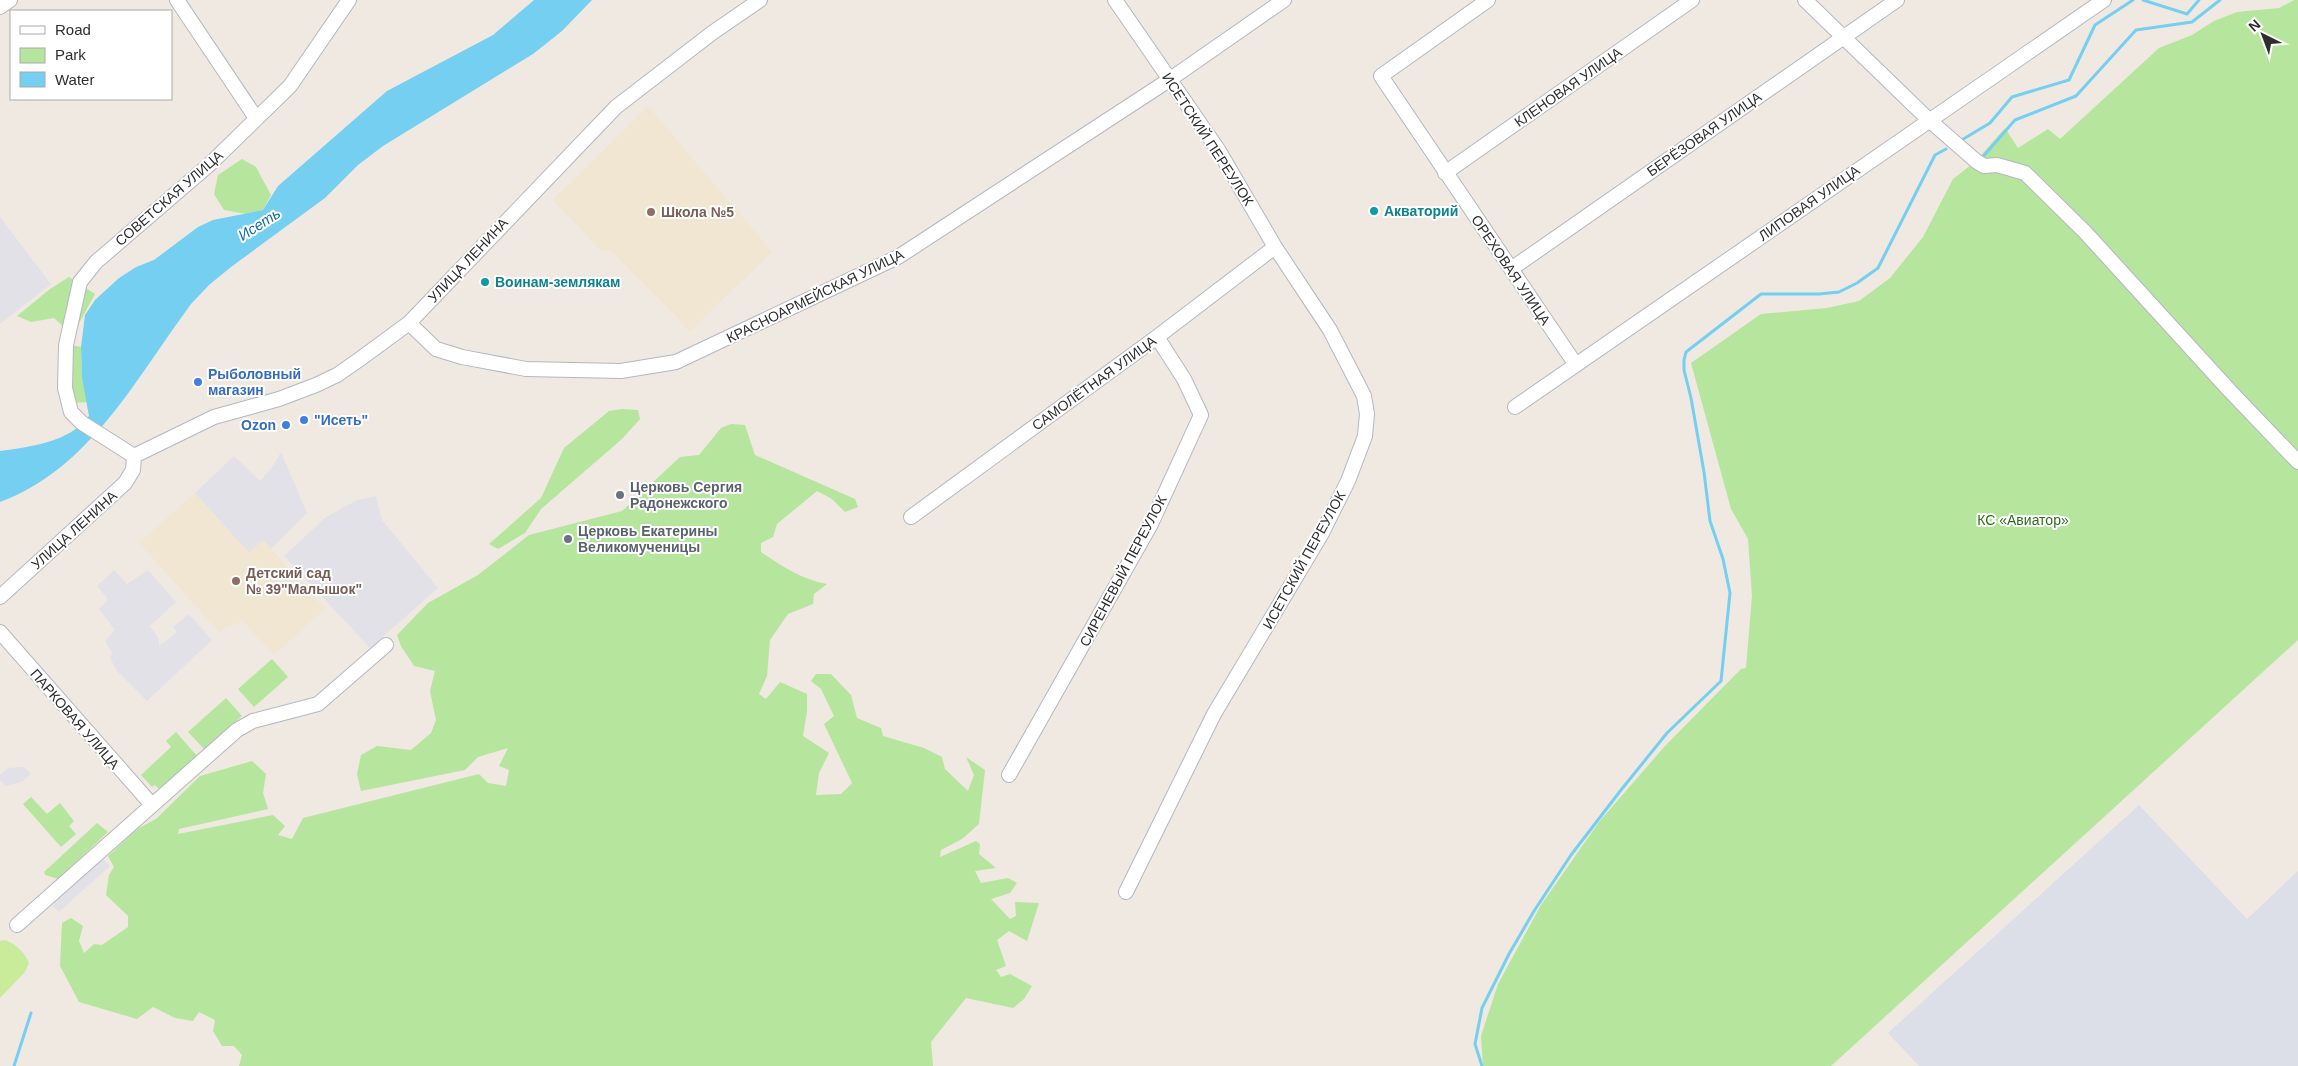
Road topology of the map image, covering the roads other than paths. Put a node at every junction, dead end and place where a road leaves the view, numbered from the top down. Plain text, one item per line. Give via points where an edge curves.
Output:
1 (10, 0) edge
2 (176, 0) edge
3 (349, 0) edge
4 (760, 0) edge
5 (1115, 0) edge
6 (1284, 0) edge
7 (1488, 0) edge
8 (1692, 0) edge
9 (1805, 0) edge
10 (1897, 0) edge
11 (2104, 0) edge
12 (0, 7) edge
13 (1844, 36) junction
14 (1169, 80) junction
15 (256, 118) junction
16 (1929, 120) junction
17 (1444, 173) junction
18 (1275, 247) junction
19 (1511, 268) junction
20 (409, 323) junction
21 (1158, 337) junction
22 (1576, 365) junction
23 (1515, 406) dead end
24 (134, 456) junction
25 (2298, 462) edge
26 (911, 517) dead end
27 (0, 597) edge
28 (0, 632) edge
29 (386, 645) dead end
30 (1009, 776) dead end
31 (152, 805) junction
32 (1126, 892) dead end
33 (16, 925) dead end

1 - 12 street
2 - 15 street
3 - 15 street, СОВЕТСКАЯ УЛИЦА via 290,86
4 - 20 street, УЛИЦА ЛЕНИНА via 616,108
5 - 14 street, ИСЕТСКИЙ ПЕРЕУЛОК
6 - 14 street, КРАСНОАРМЕЙСКАЯ УЛИЦА
7 - 17 street, ОРЕХОВАЯ УЛИЦА via 1380,76
8 - 17 street, КЛЕНОВАЯ УЛИЦА
9 - 13 street
10 - 13 street, БЕРЁЗОВАЯ УЛИЦА
11 - 16 street, ЛИПОВАЯ УЛИЦА
13 - 16 street
13 - 19 street, БЕРЁЗОВАЯ УЛИЦА
14 - 18 street, ИСЕТСКИЙ ПЕРЕУЛОК via 1219,151
14 - 20 street, КРАСНОАРМЕЙСКАЯ УЛИЦА via 898,257 676,362 621,371 526,369 436,349
15 - 24 street, СОВЕТСКАЯ УЛИЦА via 210,164 96,262 80,282 66,345 65,388 71,412 82,423
16 - 22 street, ЛИПОВАЯ УЛИЦА
16 - 25 street via 1984,166 1997,165 2025,173 2085,232
17 - 19 street, ОРЕХОВАЯ УЛИЦА
18 - 21 street, САМОЛЁТНАЯ УЛИЦА
18 - 32 street, ИСЕТСКИЙ ПЕРЕУЛОК via 1330,330 1364,396 1367,414 1365,436 1348,481 1321,535 1214,714
19 - 22 street, ОРЕХОВАЯ УЛИЦА
20 - 24 street, УЛИЦА ЛЕНИНА via 337,375 279,400 214,417
21 - 26 street, САМОЛЁТНАЯ УЛИЦА
21 - 30 street, СИРЕНЕВЫЙ ПЕРЕУЛОК via 1201,415 1152,524
22 - 23 street, ЛИПОВАЯ УЛИЦА
24 - 27 street, УЛИЦА ЛЕНИНА via 133,470 125,483
28 - 31 street, ПАРКОВАЯ УЛИЦА
29 - 31 street via 318,704 253,721 237,730
31 - 33 street

